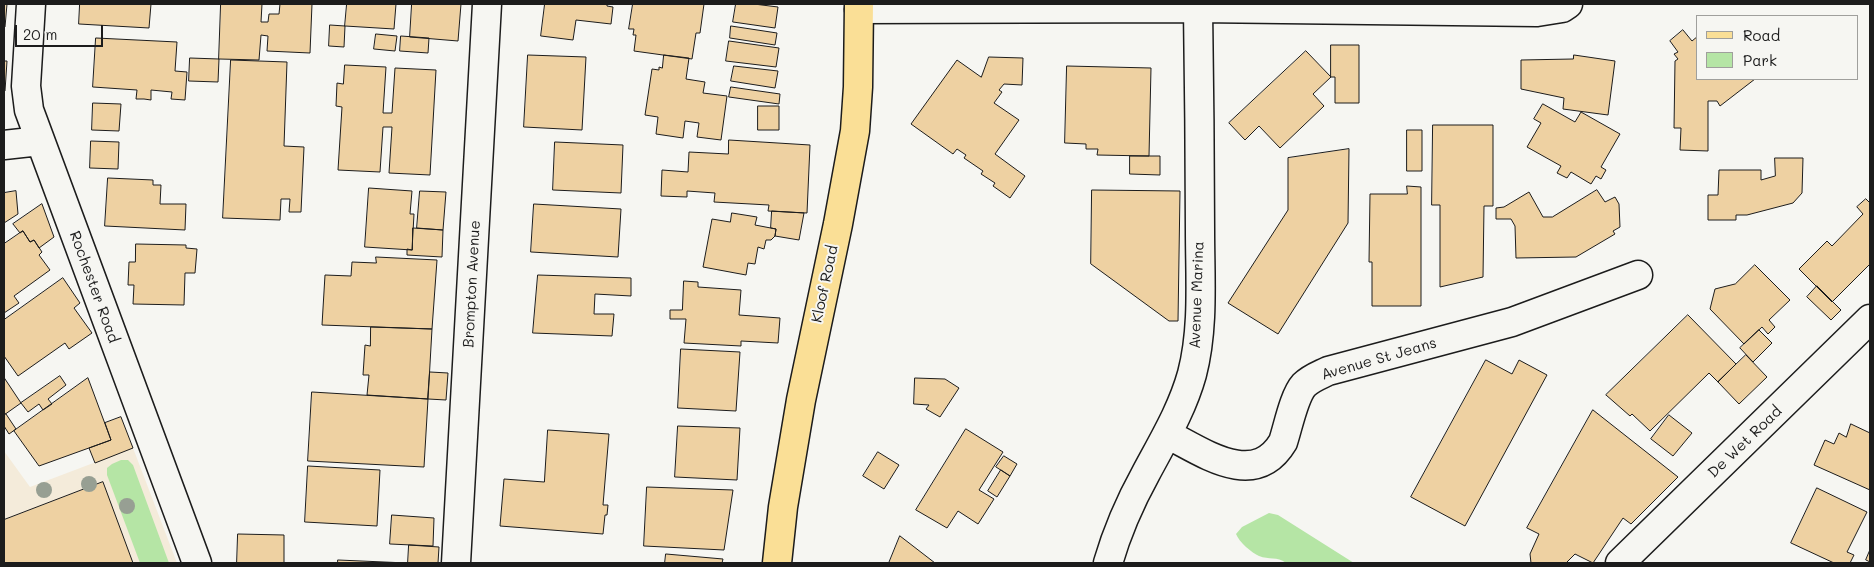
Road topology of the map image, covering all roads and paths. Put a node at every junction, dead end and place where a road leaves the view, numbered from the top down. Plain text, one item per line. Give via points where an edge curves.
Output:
1 (31, 4) edge
2 (487, 4) edge
3 (1568, 4) edge
4 (859, 6) edge
5 (1198, 8) junction
6 (40, 141) junction
7 (4, 145) edge
8 (1638, 275) dead end
9 (1870, 319) edge
10 (1168, 434) junction
11 (197, 563) edge
12 (456, 563) edge
13 (777, 563) edge
14 (1108, 563) edge
15 (1620, 563) edge

1 - 6 street, Rochester Road via 26,94
2 - 12 street, Brompton Avenue
3 - 5 street via 1538,12
4 - 5 street
4 - 13 main road, Kloof Road via 855,132 801,400
5 - 10 street, Avenue Marina via 1198,337 1188,385
6 - 7 street
6 - 11 street, Rochester Road
8 - 10 street, Avenue St Jeans via 1512,322 1318,375 1300,391 1279,449 1254,465 1223,462
9 - 15 street, De Wet Road
10 - 14 street, Avenue Marina via 1127,510

